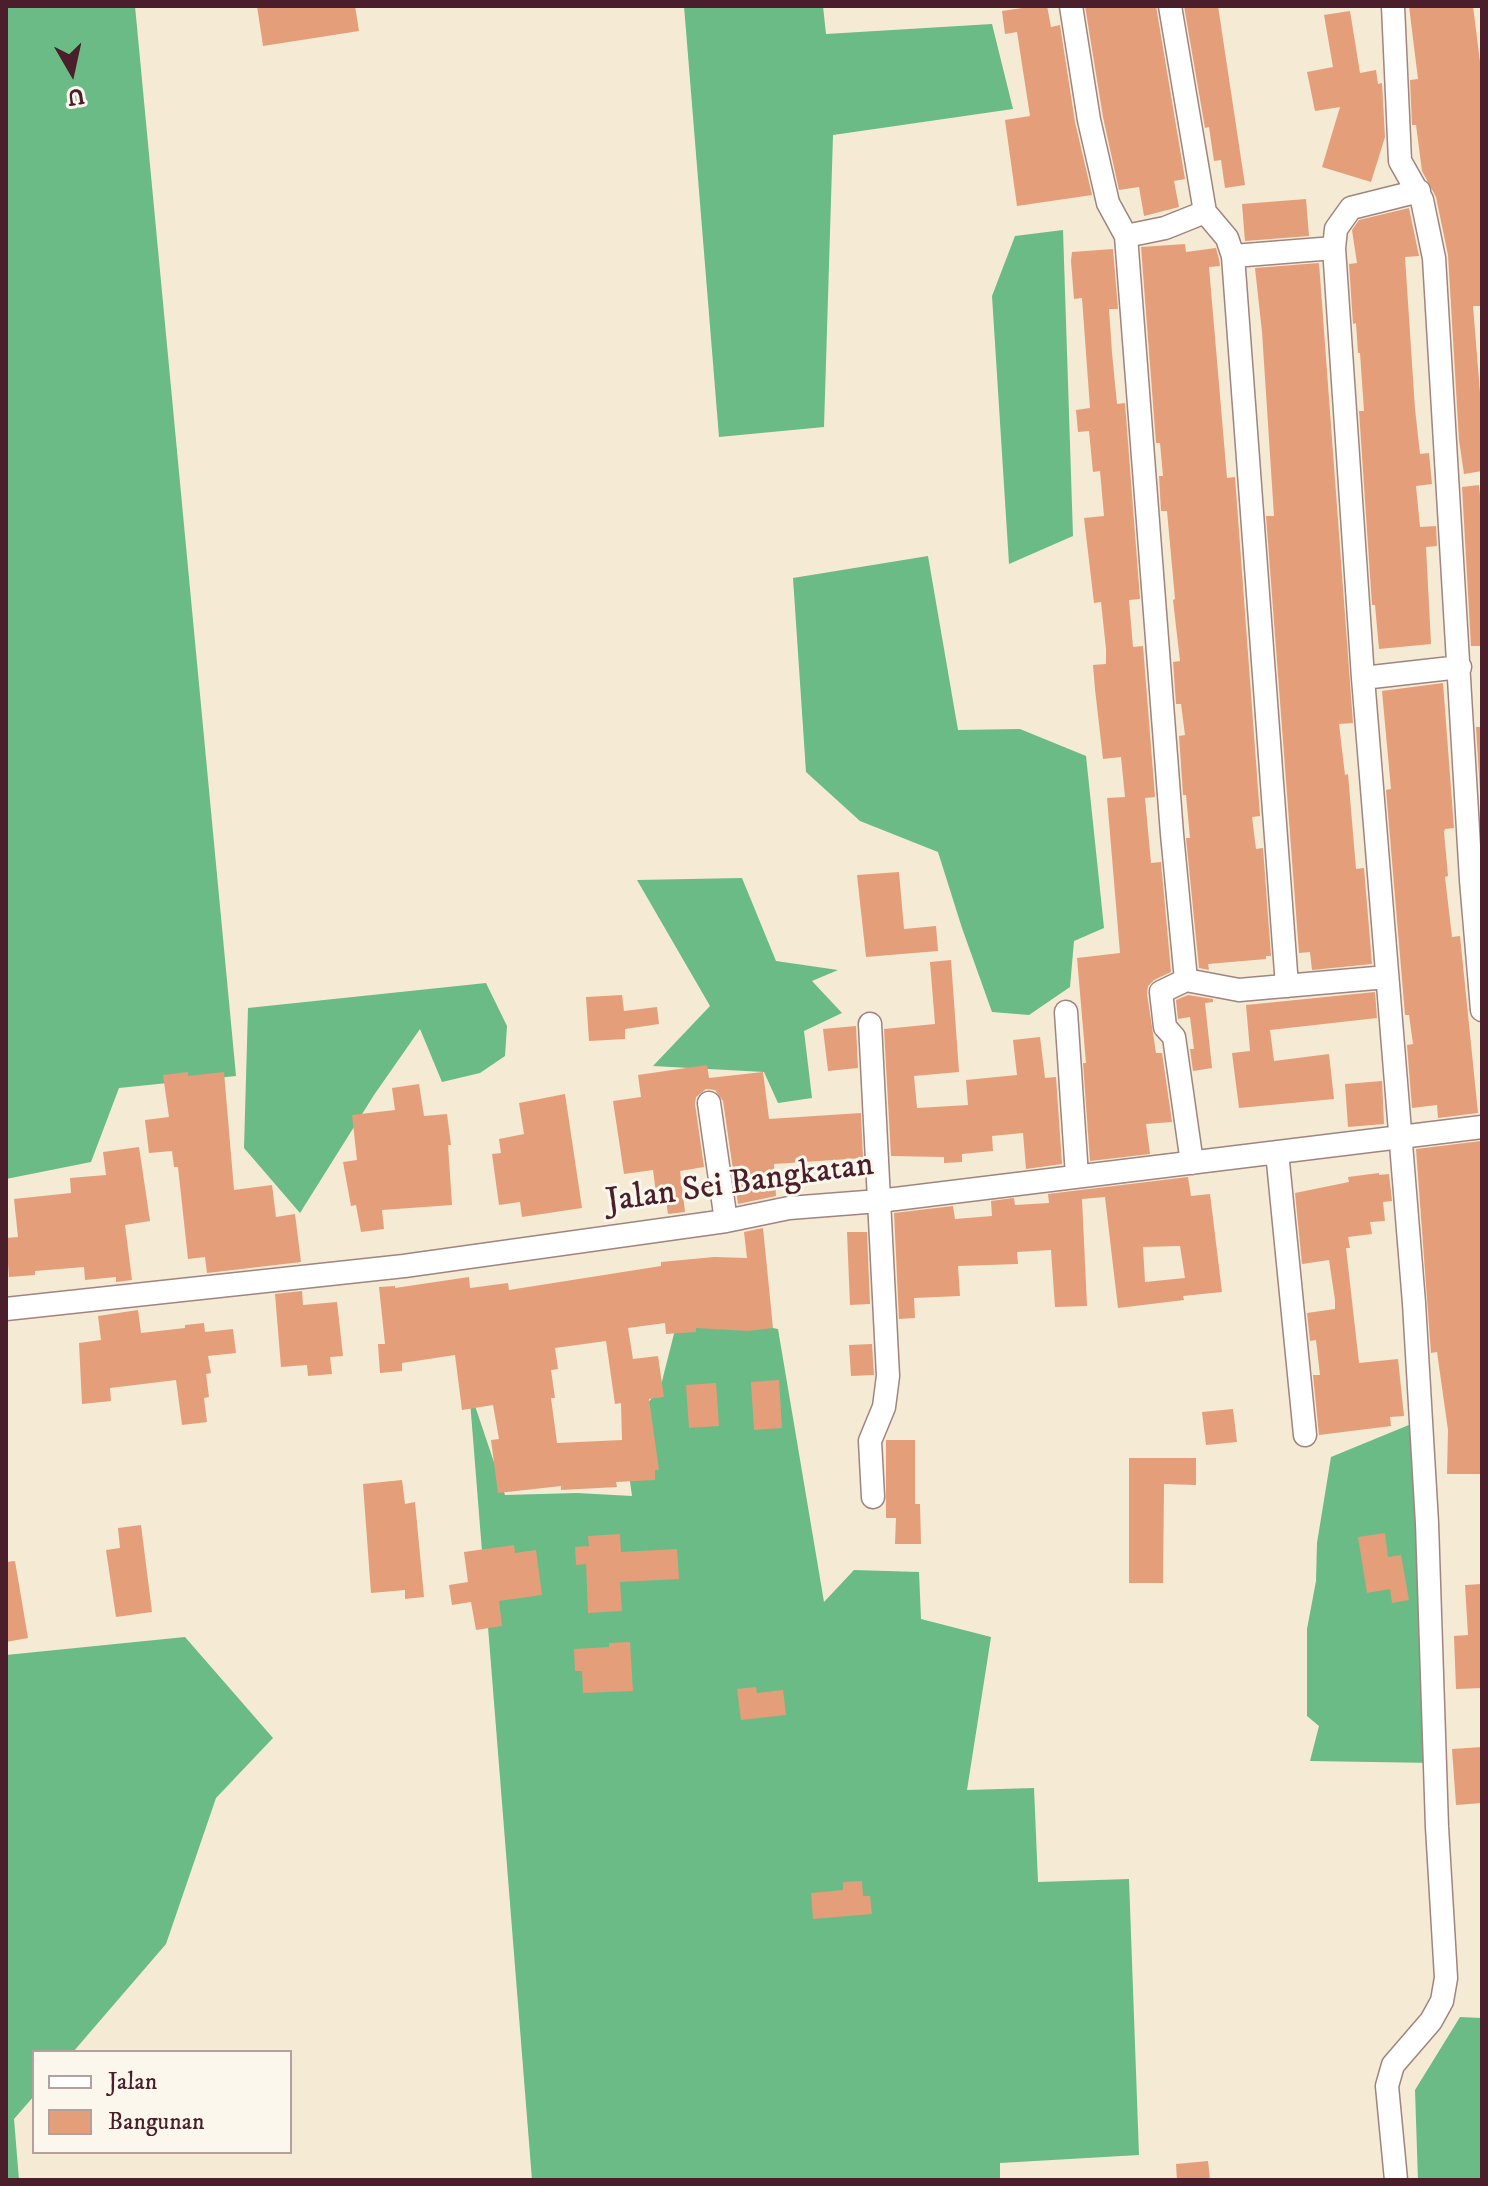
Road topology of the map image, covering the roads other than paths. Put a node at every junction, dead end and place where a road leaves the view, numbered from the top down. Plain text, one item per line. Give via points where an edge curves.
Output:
1 (1071, 6) edge
2 (1170, 6) edge
3 (1393, 6) edge
4 (1419, 191) junction
5 (1205, 212) junction
6 (1126, 236) junction
7 (1334, 248) junction
8 (1233, 256) junction
9 (1460, 667) junction
10 (1363, 678) junction
11 (1387, 977) junction
12 (1186, 980) junction
13 (1287, 986) junction
14 (1482, 1010) edge
15 (1066, 1012) dead end
16 (870, 1024) dead end
17 (709, 1103) dead end
18 (1482, 1127) edge
19 (1401, 1136) junction
20 (1277, 1152) junction
21 (1192, 1163) junction
22 (1077, 1176) junction
23 (879, 1201) junction
24 (726, 1221) junction
25 (6, 1309) edge
26 (1305, 1435) dead end
27 (873, 1497) dead end
28 (1396, 2180) edge

1 - 6 street via 1108,203
2 - 5 street
3 - 4 street via 1400,161
4 - 7 street via 1351,208 1336,229
4 - 9 street via 1434,258
5 - 6 street
5 - 8 street via 1227,238
6 - 12 street
7 - 8 street
7 - 10 street
8 - 13 street
9 - 10 street
9 - 14 street
10 - 11 street
11 - 13 street
11 - 19 street
12 - 13 street via 1239,990
12 - 21 street via 1161,992 1165,1027 1174,1037
15 - 22 street
16 - 23 street
17 - 24 street
18 - 19 street, Jalan Sei Bangkatan
19 - 20 street, Jalan Sei Bangkatan
19 - 28 street via 1427,1523 1446,1978 1442,2001 1393,2065 1387,2086
20 - 21 street, Jalan Sei Bangkatan
20 - 26 street
21 - 22 street, Jalan Sei Bangkatan
22 - 23 street, Jalan Sei Bangkatan
23 - 24 street, Jalan Sei Bangkatan via 789,1208
23 - 27 street via 888,1376 884,1407 870,1441
24 - 25 street, Jalan Sei Bangkatan via 404,1266

